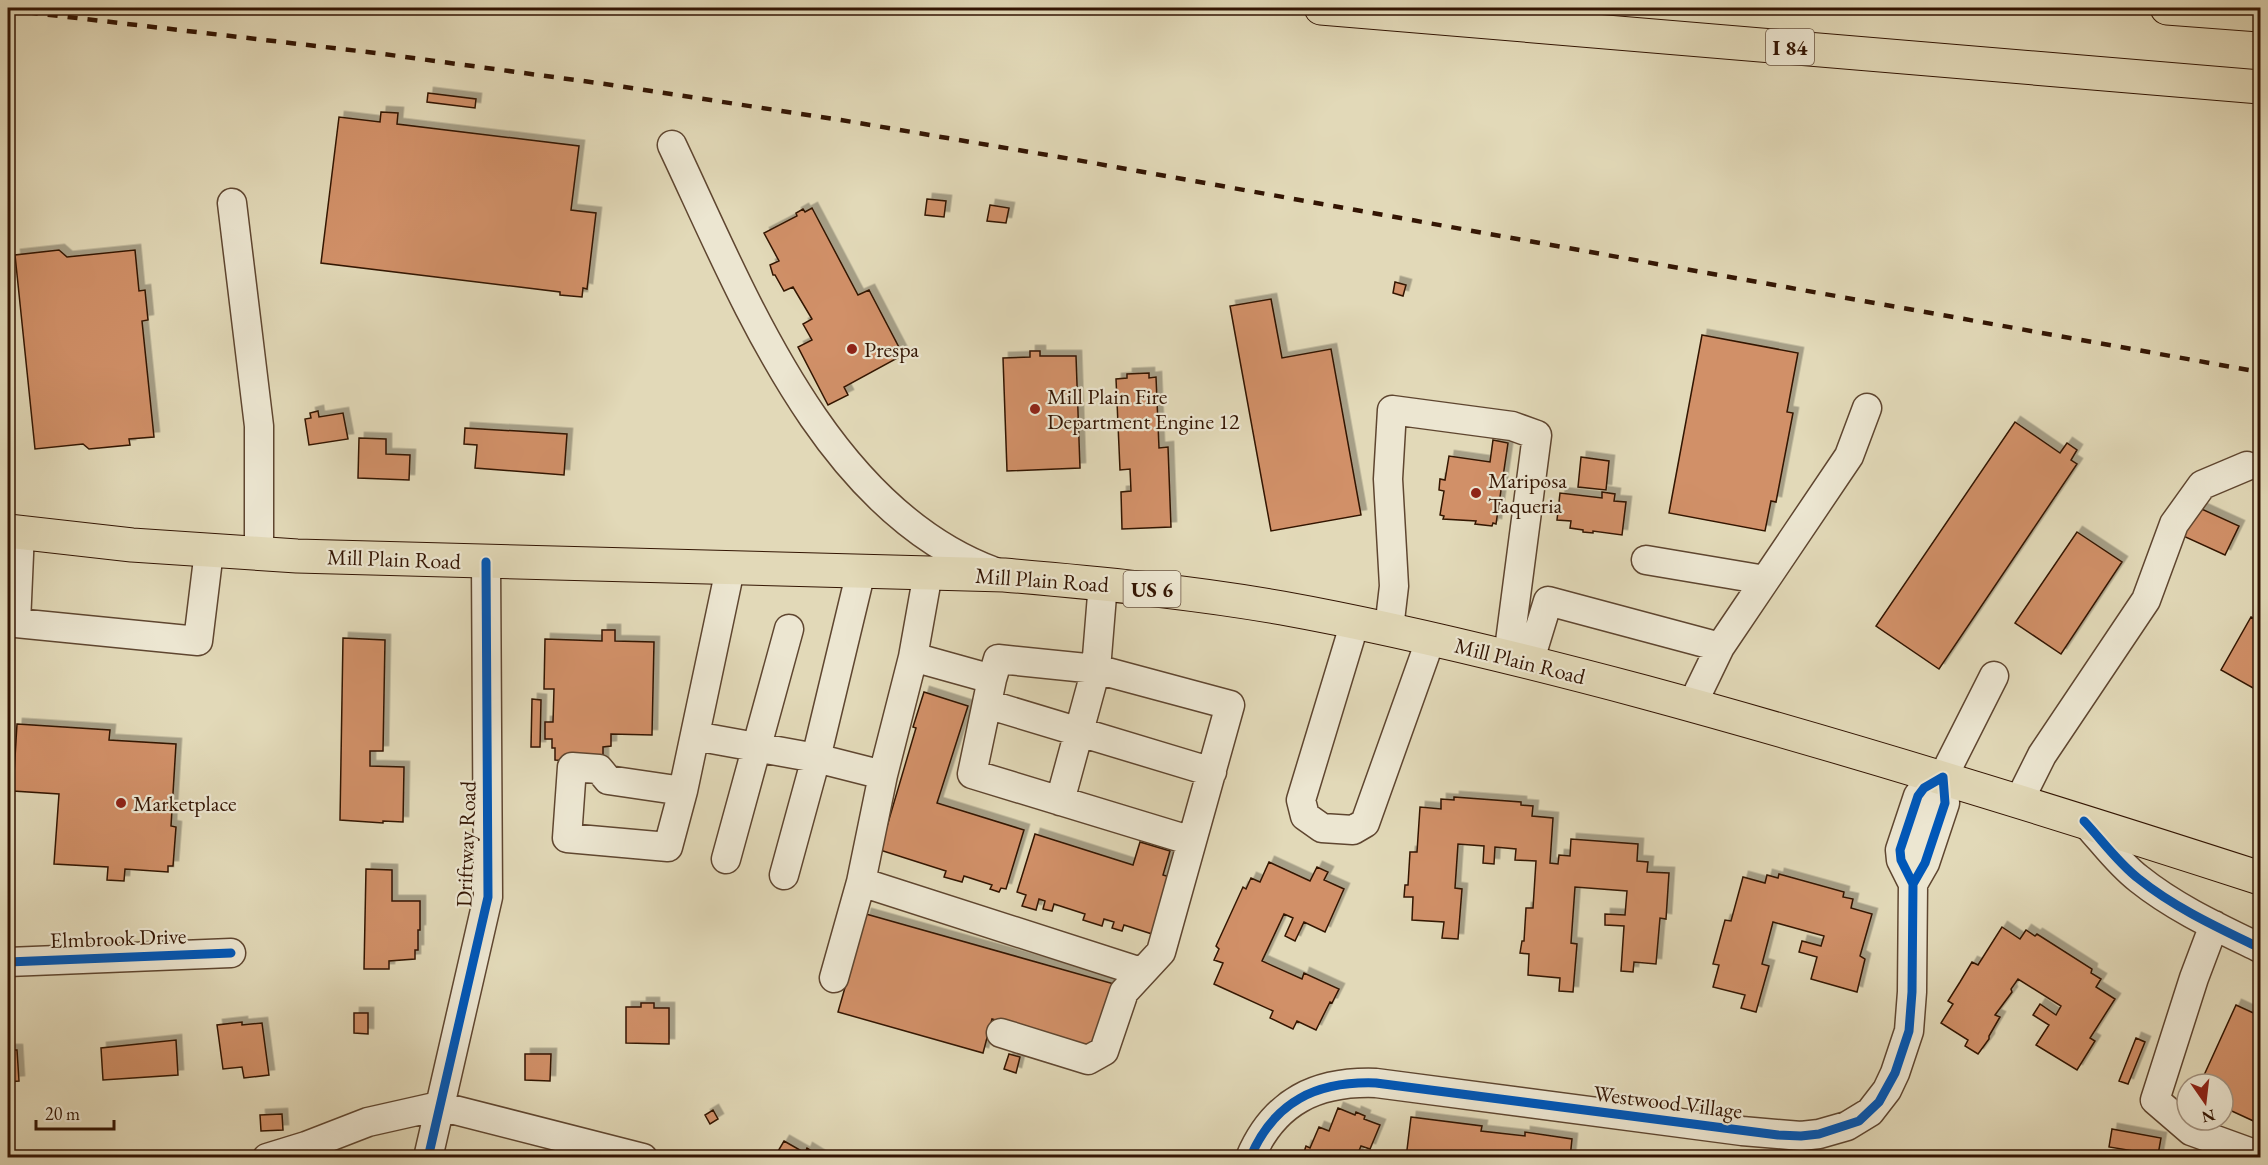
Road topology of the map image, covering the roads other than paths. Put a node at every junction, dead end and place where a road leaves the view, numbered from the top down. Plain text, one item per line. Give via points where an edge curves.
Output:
1 (1321, 8) edge
2 (2167, 8) edge
3 (2260, 15) edge
4 (2260, 87) edge
5 (672, 146) dead end
6 (232, 203) dead end
7 (1867, 408) dead end
8 (2247, 466) dead end
9 (14, 532) edge
10 (209, 551) junction
11 (259, 554) junction
12 (1646, 560) dead end
13 (486, 562) junction
14 (730, 569) junction
15 (861, 571) junction
16 (927, 573) junction
17 (1004, 575) junction
18 (1765, 580) junction
19 (1103, 583) junction
20 (1356, 622) junction
21 (789, 629) dead end
22 (1389, 629) junction
23 (1431, 638) junction
24 (1720, 647) junction
25 (913, 657) junction
26 (1519, 660) junction
27 (1096, 669) junction
28 (1994, 676) dead end
29 (989, 692) junction
30 (1692, 705) junction
31 (1079, 731) junction
32 (695, 736) junction
33 (756, 747) junction
34 (816, 758) junction
35 (1212, 772) junction
36 (883, 775) junction
37 (1943, 777) junction
38 (683, 791) dead end
39 (1060, 801) junction
40 (2019, 801) junction
41 (2084, 821) junction
42 (1192, 841) junction
43 (726, 859) dead end
44 (784, 875) dead end
45 (2260, 878) edge
46 (861, 882) junction
47 (2214, 925) junction
48 (2260, 948) edge
49 (231, 953) dead end
50 (8, 962) edge
51 (1141, 972) junction
52 (834, 978) dead end
53 (1001, 1033) dead end
54 (439, 1106) junction
55 (1778, 1146) edge
56 (2260, 1156) edge
57 (267, 1158) edge
58 (428, 1158) edge
59 (643, 1158) edge
60 (1250, 1158) edge

1 - 4 main road, I 84
2 - 3 main road
5 - 17 street via 768,344 832,443 865,482 929,540 966,561
6 - 11 street via 259,426
7 - 18 street via 1849,456
8 - 40 street via 2202,486 2174,524 2146,600 2042,755
9 - 10 main road, Mill Plain Road / US 6
9 - 10 street via 16,623 105,633 198,641
10 - 11 main road, Mill Plain Road / US 6
11 - 13 main road, Mill Plain Road / US 6
12 - 18 street
13 - 14 main road, Mill Plain Road / US 6
13 - 54 street, Driftway Road via 488,897
14 - 15 main road, Mill Plain Road / US 6
14 - 32 street
15 - 16 main road, Mill Plain Road / US 6
15 - 34 street
16 - 17 main road, Mill Plain Road / US 6
16 - 25 street
17 - 19 main road, Mill Plain Road / US 6
18 - 24 street
19 - 20 main road, Mill Plain Road / US 6
19 - 27 street
20 - 22 main road, Mill Plain Road / US 6
20 - 23 street via 1301,800 1305,816 1322,828 1353,830 1365,824
21 - 33 street
22 - 23 main road, Mill Plain Road / US 6
22 - 26 street via 1394,586 1388,479 1392,410 1512,426 1537,435 1517,582
23 - 26 main road, Mill Plain Road / US 6
24 - 26 street via 1548,601
24 - 30 street
25 - 29 street
25 - 36 street
26 - 30 main road, Mill Plain Road / US 6
27 - 29 street via 998,658
27 - 31 street
27 - 35 street via 1230,705
28 - 37 street
29 - 31 street
29 - 39 street via 972,774
30 - 37 main road, Mill Plain Road / US 6
31 - 35 street
31 - 39 street
32 - 33 street
32 - 38 street
33 - 34 street
33 - 43 street
34 - 36 street
34 - 44 street
35 - 42 street
36 - 46 street
37 - 40 main road, Mill Plain Road / US 6
37 - 55 street, Westwood Village via 1945,803 1925,863 1913,884 1909,1031 1895,1073 1870,1112 1847,1126
39 - 42 street
40 - 41 main road, Mill Plain Road / US 6
41 - 45 main road, Mill Plain Road / US 6
41 - 47 street, Mill Plain Road via 2137,878
42 - 51 street via 1161,952
46 - 51 street
46 - 52 street
47 - 48 street, Mill Plain Road
47 - 56 street via 2156,1100 2191,1131
49 - 50 street, Elmbrook Drive
51 - 53 street via 1124,992 1104,1051 1088,1060
54 - 57 street via 368,1122
54 - 58 street, Driftway Road
54 - 59 street
55 - 60 street, Westwood Village via 1376,1083 1343,1083 1313,1092 1284,1108 1262,1134

